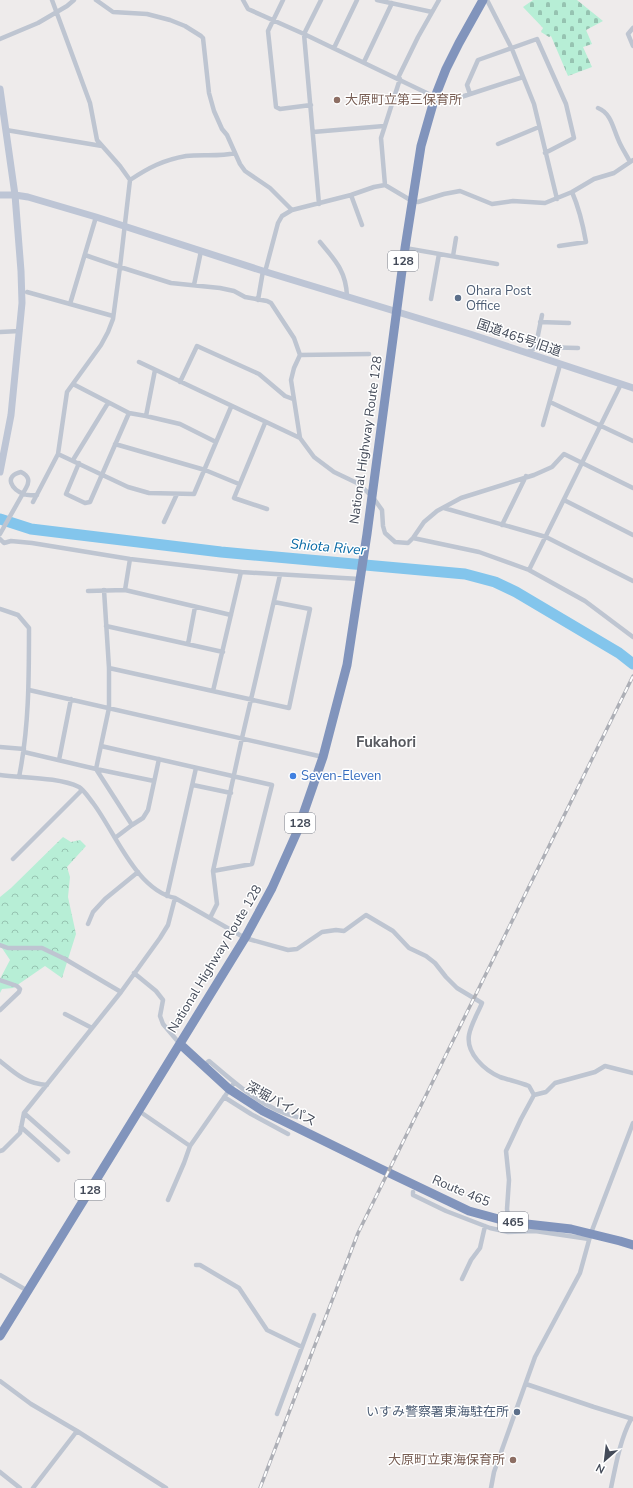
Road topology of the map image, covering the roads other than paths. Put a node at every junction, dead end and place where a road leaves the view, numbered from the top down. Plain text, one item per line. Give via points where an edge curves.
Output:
1 (52, 0) edge
2 (74, 0) edge
3 (96, 0) edge
4 (243, 0) edge
5 (283, 0) edge
6 (321, 0) edge
7 (357, 0) edge
8 (377, 0) edge
9 (439, 0) edge
10 (483, 0) edge
11 (487, 0) edge
12 (392, 3) junction
13 (57, 11) junction
14 (432, 12) junction
15 (273, 21) junction
16 (633, 28) edge
17 (304, 34) junction
18 (0, 39) edge
19 (633, 46) edge
20 (334, 48) junction
21 (512, 48) junction
22 (364, 62) junction
23 (523, 76) junction
24 (399, 78) junction
25 (0, 89) edge
26 (470, 94) junction
27 (435, 97) junction
28 (311, 105) junction
29 (598, 108) dead end
30 (384, 126) junction
31 (539, 127) junction
32 (6, 130) junction
33 (313, 132) junction
34 (498, 144) dead end
35 (102, 146) junction
36 (235, 153) junction
37 (545, 153) junction
38 (631, 161) edge
39 (130, 180) junction
40 (385, 185) junction
41 (572, 192) junction
42 (15, 194) junction
43 (0, 195) edge
44 (351, 195) junction
45 (557, 198) junction
46 (412, 201) junction
47 (319, 204) junction
48 (292, 210) junction
49 (96, 217) junction
50 (362, 225) dead end
51 (124, 226) junction
52 (456, 238) dead end
53 (320, 242) dead end
54 (560, 246) dead end
55 (405, 248) junction
56 (201, 251) junction
57 (439, 254) junction
58 (85, 255) junction
59 (453, 256) junction
60 (497, 264) dead end
61 (120, 268) junction
62 (264, 271) junction
63 (194, 285) junction
64 (27, 292) dead end
65 (347, 296) junction
66 (431, 299) dead end
67 (258, 300) junction
68 (70, 304) junction
69 (396, 312) junction
70 (542, 315) dead end
71 (113, 316) junction
72 (540, 322) junction
73 (561, 323) junction
74 (569, 323) dead end
75 (560, 329) dead end
76 (20, 331) junction
77 (0, 332) edge
78 (537, 347) junction
79 (578, 348) dead end
80 (526, 353) junction
81 (369, 354) dead end
82 (300, 355) junction
83 (138, 362) dead end
84 (560, 364) junction
85 (155, 370) junction
86 (180, 382) junction
87 (73, 384) junction
88 (621, 384) junction
89 (633, 388) edge
90 (293, 399) junction
91 (550, 402) junction
92 (108, 403) junction
93 (231, 407) junction
94 (129, 413) junction
95 (146, 416) junction
96 (265, 423) junction
97 (543, 425) dead end
98 (600, 426) junction
99 (300, 438) junction
100 (633, 441) edge
101 (216, 442) junction
102 (115, 444) junction
103 (58, 454) junction
104 (73, 460) junction
105 (79, 463) junction
106 (582, 463) junction
107 (0, 469) edge
108 (205, 470) junction
109 (102, 474) junction
110 (526, 476) junction
111 (239, 484) junction
112 (633, 488) edge
113 (177, 494) junction
114 (36, 495) junction
115 (372, 496) junction
116 (564, 500) junction
117 (33, 502) dead end
118 (267, 508) dead end
119 (444, 508) junction
120 (164, 522) dead end
121 (502, 525) junction
122 (0, 534) edge
123 (633, 534) edge
124 (546, 537) junction
125 (413, 538) junction
126 (0, 539) edge
127 (130, 559) junction
128 (529, 570) junction
129 (241, 572) junction
130 (280, 575) junction
131 (360, 579) junction
132 (633, 581) edge
133 (88, 590) dead end
134 (104, 590) junction
135 (126, 590) junction
136 (274, 602) junction
137 (195, 607) junction
138 (0, 609) edge
139 (231, 615) junction
140 (106, 626) junction
141 (633, 638) edge
142 (188, 644) junction
143 (223, 652) junction
144 (109, 668) junction
145 (29, 690) junction
146 (213, 691) junction
147 (72, 699) junction
148 (252, 699) junction
149 (109, 708) junction
150 (242, 738) junction
151 (101, 746) junction
152 (0, 747) edge
153 (24, 750) junction
154 (323, 757) junction
155 (159, 759) junction
156 (59, 760) junction
157 (196, 768) junction
158 (96, 769) junction
159 (0, 775) edge
160 (234, 776) junction
161 (19, 777) junction
162 (154, 781) junction
163 (193, 785) junction
164 (82, 790) junction
165 (231, 793) junction
166 (132, 825) junction
167 (115, 838) junction
168 (13, 859) dead end
169 (213, 871) junction
170 (138, 872) junction
171 (167, 896) junction
172 (175, 898) junction
173 (210, 918) junction
174 (88, 924) dead end
175 (245, 938) junction
176 (0, 945) edge
177 (134, 973) junction
178 (0, 980) edge
179 (120, 992) junction
180 (0, 1010) edge
181 (65, 1014) dead end
182 (92, 1028) junction
183 (180, 1044) junction
184 (0, 1061) edge
185 (633, 1073) edge
186 (46, 1085) junction
187 (229, 1090) junction
188 (534, 1095) junction
189 (139, 1110) junction
190 (24, 1113) junction
191 (297, 1117) dead end
192 (633, 1123) edge
193 (22, 1127) junction
194 (288, 1134) dead end
195 (190, 1146) junction
196 (0, 1151) edge
197 (68, 1152) dead end
198 (58, 1160) dead end
199 (399, 1178) joint
200 (413, 1192) dead end
201 (168, 1200) dead end
202 (509, 1222) junction
203 (485, 1226) junction
204 (508, 1232) junction
205 (590, 1236) junction
206 (633, 1245) edge
207 (196, 1266) dead end
208 (0, 1275) edge
209 (462, 1279) dead end
210 (28, 1291) junction
211 (314, 1315) dead end
212 (0, 1336) edge
213 (302, 1347) junction
214 (0, 1381) edge
215 (526, 1384) junction
216 (277, 1414) dead end
217 (632, 1419) edge
218 (77, 1431) junction
219 (0, 1472) edge
220 (20, 1488) edge
221 (33, 1488) edge
222 (166, 1488) edge
223 (491, 1488) edge
224 (611, 1488) edge

1 - 13 street
2 - 13 street
3 - 36 street via 113,12 147,14 170,20 203,38 209,93 214,111
4 - 15 street via 248,9
5 - 15 street
6 - 17 street
7 - 20 street
8 - 12 street
9 - 14 street
10 - 27 highway, National Highway Route 128 / 128 via 459,43
11 - 21 street
12 - 14 street
12 - 22 street
13 - 18 street
13 - 35 street via 90,103 97,140
14 - 24 street
15 - 17 street
15 - 28 street via 268,31 276,107 280,109
16 - 19 street via 628,34
17 - 20 street
17 - 28 street
20 - 22 street
21 - 23 street
21 - 26 street via 478,60 467,85
21 - 37 street via 537,39 566,104 574,138
22 - 24 street
23 - 26 street
23 - 31 street via 534,104
24 - 27 street
24 - 30 street
25 - 32 street
26 - 27 street via 458,98
27 - 46 highway, National Highway Route 128 / 128 via 421,146
28 - 33 street
29 - 38 street via 604,110 612,121
30 - 33 street
30 - 40 street via 381,138
31 - 34 street
31 - 37 street
32 - 35 street
32 - 42 street
33 - 47 street
35 - 39 street
36 - 39 street via 187,156 163,161
36 - 48 street via 245,171 270,188
37 - 45 street
38 - 41 street via 614,173 594,179
39 - 51 street
40 - 44 street
40 - 46 street
41 - 45 street
41 - 54 street via 583,223 586,242
42 - 43 street, 国道465号旧道
42 - 49 street, 国道465号旧道
42 - 76 street via 21,270
44 - 47 street
44 - 50 street
45 - 46 street via 545,203 513,201 492,204 460,191 418,202
46 - 55 highway, National Highway Route 128 / 128
47 - 48 street
48 - 62 street via 282,216 278,223
49 - 51 street, 国道465号旧道
49 - 58 street
51 - 56 street, 国道465号旧道
51 - 61 street
52 - 59 street
53 - 65 street via 342,269
55 - 57 street
55 - 69 highway, National Highway Route 128 / 128
56 - 62 street, 国道465号旧道
56 - 63 street
57 - 59 street
57 - 66 street
58 - 61 street
58 - 68 street
59 - 60 street
61 - 63 street via 171,283
61 - 71 street
62 - 65 street, 国道465号旧道
62 - 67 street
63 - 67 street via 234,291
64 - 68 street
65 - 69 street, 国道465号旧道
67 - 82 street via 271,303 294,338
68 - 71 street
69 - 80 street, 国道465号旧道
69 - 115 highway, National Highway Route 128 / 128
70 - 72 street
71 - 87 street via 101,345
72 - 73 street
72 - 78 street
73 - 74 street
73 - 75 street
76 - 77 street
76 - 107 street via 11,415
78 - 79 street
78 - 80 street
80 - 84 street, 国道465号旧道
81 - 82 street
82 - 90 street via 291,380
83 - 85 street
84 - 88 street, 国道465号旧道
84 - 91 street
85 - 86 street
85 - 95 street
86 - 90 street via 197,346 259,374 285,396
86 - 93 street
87 - 92 street
87 - 103 street via 67,392
88 - 89 street, 国道465号旧道
88 - 98 street
90 - 99 street
91 - 97 street
91 - 98 street
92 - 94 street
92 - 104 street
93 - 96 street
93 - 101 street
94 - 95 street
94 - 102 street
95 - 101 street via 180,424
96 - 99 street
96 - 111 street
98 - 100 street
98 - 106 street
99 - 115 street via 314,457 334,472 357,483
101 - 108 street
102 - 108 street
102 - 109 street
103 - 104 street
103 - 114 street
104 - 105 street
105 - 109 street
105 - 109 street via 66,494 85,503 90,502
106 - 110 street via 564,454 552,467
106 - 112 street
106 - 116 street
108 - 111 street
108 - 113 street via 194,494
109 - 113 street via 128,487 149,493
110 - 119 street via 460,498
110 - 121 street
111 - 118 street via 234,498
113 - 120 street
114 - 117 street
114 - 122 street via 26,495 13,488 11,479 14,475 21,472 26,475 28,484 26,488
115 - 125 street via 382,510 385,533 400,544 408,544
115 - 131 highway, National Highway Route 128 / 128
116 - 123 street
116 - 124 street
119 - 121 street
119 - 125 street via 424,522
121 - 124 street
124 - 128 street
124 - 132 street
125 - 128 street via 479,552
126 - 127 street via 4,543 32,543
127 - 129 street
127 - 135 street
128 - 141 street via 585,601
129 - 130 street
129 - 139 street
130 - 131 street
130 - 136 street
131 - 154 highway, National Highway Route 128 / 128 via 346,665
133 - 134 street
134 - 135 street
134 - 140 street
135 - 137 street
136 - 148 street
136 - 148 street via 310,609 289,708
137 - 139 street
137 - 142 street
138 - 145 street via 18,615 29,628
139 - 143 street
140 - 142 street
140 - 144 street
142 - 143 street
143 - 146 street
144 - 146 street
144 - 149 street
145 - 147 street
145 - 153 street
146 - 148 street
147 - 149 street
147 - 156 street
148 - 150 street
149 - 150 street
149 - 151 street
150 - 154 street
150 - 160 street
151 - 155 street
151 - 158 street
152 - 153 street
153 - 156 street
153 - 161 street
154 - 175 highway, National Highway Route 128 / 128 via 297,832 272,888
155 - 157 street
155 - 162 street
156 - 158 street
157 - 160 street
157 - 163 street
158 - 162 street
158 - 166 street
159 - 161 street
160 - 165 street
160 - 169 street via 272,785 252,864
161 - 164 street via 66,782
162 - 166 street via 148,810 143,818
163 - 165 street
163 - 171 street
164 - 167 street via 101,813
164 - 168 street
165 - 169 street
166 - 167 street
167 - 170 street
169 - 173 street via 217,904
170 - 171 street via 155,889
170 - 174 street via 105,898 93,912
171 - 172 street
172 - 173 street
172 - 177 street via 168,925
173 - 175 street
175 - 183 highway, National Highway Route 128 / 128
175 - 188 street via 288,950 297,949 322,932 344,930 366,915 393,931 409,948 435,963 457,988 482,1003 469,1034 468,1042 474,1056 485,1068 498,1076 529,1086
176 - 179 street via 8,948 42,948
177 - 179 street
177 - 183 street via 163,1000 160,1016 163,1024
178 - 180 street via 17,986 20,991
179 - 182 street
181 - 182 street
182 - 186 street
183 - 187 highway, 深堀バイパス / 465
183 - 189 highway, National Highway Route 128 / 128
184 - 186 street via 26,1080
185 - 188 street via 605,1066 595,1072 555,1083 546,1092
186 - 190 street
187 - 191 street via 253,1096 283,1114
187 - 194 street via 250,1114
187 - 195 street
187 - 199 highway, 深堀バイパス / 465 via 269,1114
188 - 202 street via 506,1151
189 - 195 street
189 - 210 highway, National Highway Route 128 / 128
190 - 193 street
190 - 197 street
192 - 205 street
193 - 196 street via 20,1133
193 - 198 street
195 - 201 street
199 - 202 highway, Route 465 / 465 via 469,1211
200 - 203 street via 413,1195 446,1211
202 - 204 street
202 - 205 highway, Route 465 / 465 via 571,1229
203 - 204 street
203 - 209 street via 480,1248
204 - 205 street via 535,1231
205 - 206 highway, Route 465 / 465
205 - 215 street via 580,1273 537,1352
207 - 213 street via 200,1265 239,1288 267,1330
208 - 210 street
210 - 212 highway, National Highway Route 128 / 128
211 - 213 street
213 - 216 street
214 - 218 street via 31,1404
215 - 217 street
215 - 223 street via 494,1472
217 - 224 street via 619,1451
218 - 221 street
218 - 222 street
219 - 220 street

